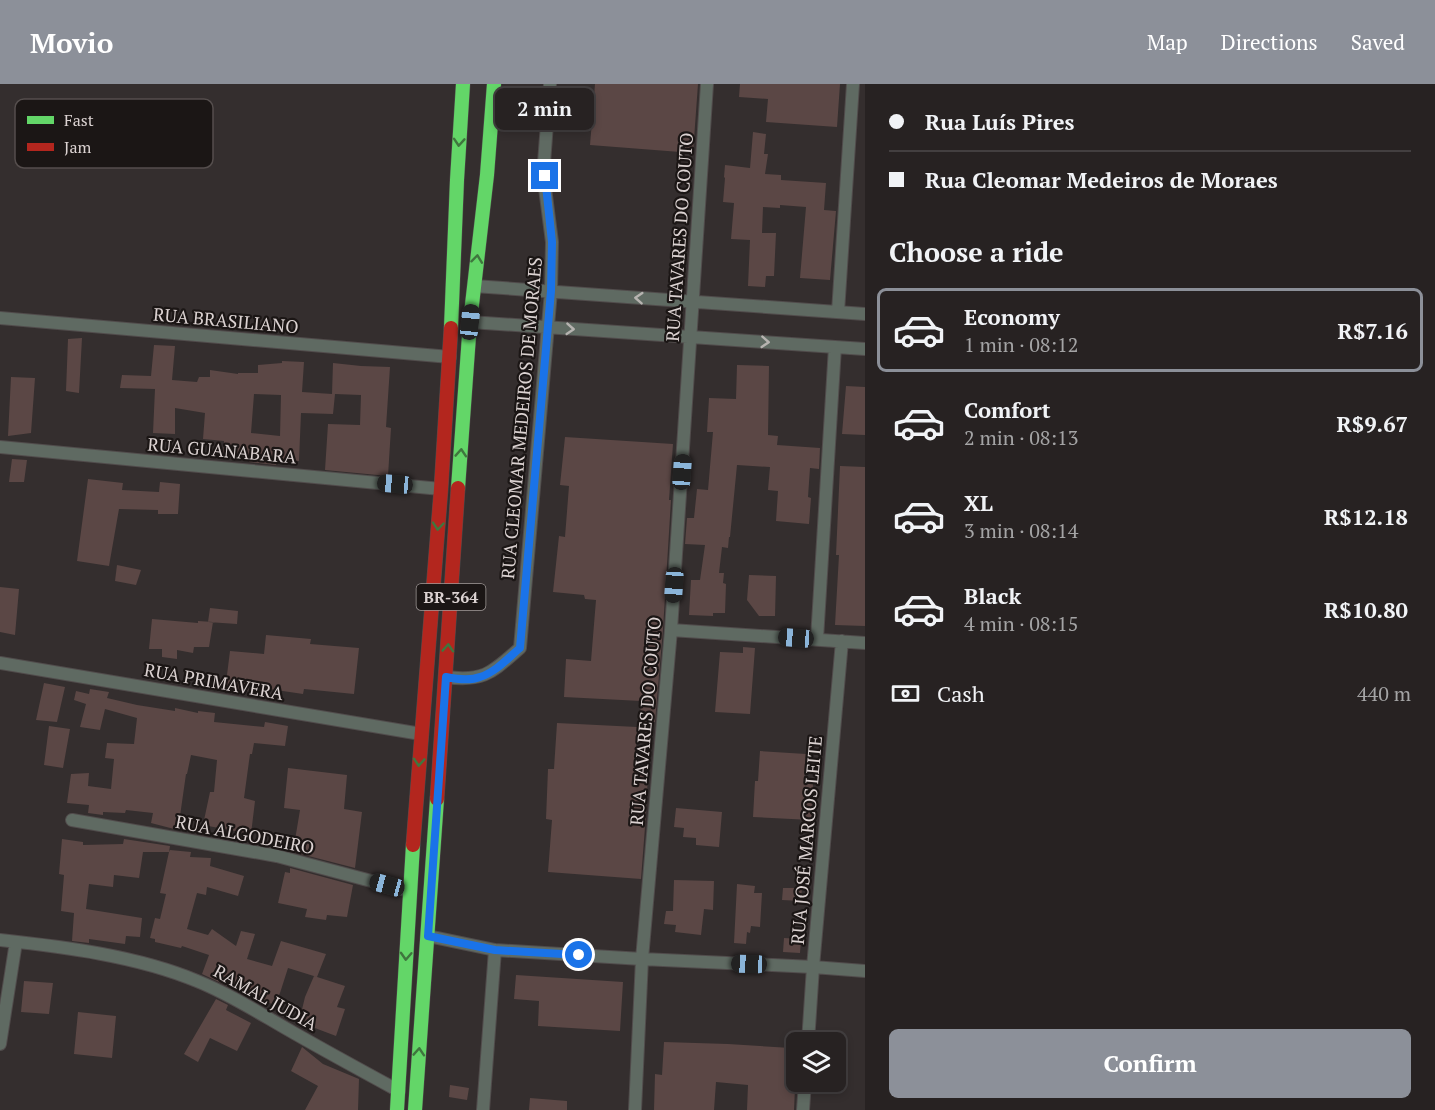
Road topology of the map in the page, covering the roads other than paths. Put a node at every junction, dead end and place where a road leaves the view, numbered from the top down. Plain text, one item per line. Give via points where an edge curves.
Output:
1 (463, 84) edge
2 (494, 84) edge
3 (550, 84) edge
4 (707, 84) edge
5 (853, 84) edge
6 (458, 169) junction
7 (487, 175) junction
8 (474, 286) junction
9 (551, 291) junction
10 (693, 302) junction
11 (838, 312) junction
12 (865, 314) edge
13 (0, 318) edge
14 (470, 322) junction
15 (548, 327) junction
16 (691, 337) junction
17 (835, 347) junction
18 (865, 349) edge
19 (450, 357) junction
20 (0, 447) edge
21 (441, 489) junction
22 (671, 630) junction
23 (817, 639) junction
24 (842, 641) junction
25 (865, 643) edge
26 (0, 663) edge
27 (446, 677) junction
28 (421, 734) junction
29 (72, 820) dead end
30 (409, 891) junction
31 (428, 936) junction
32 (0, 940) edge
33 (16, 942) junction
34 (495, 950) junction
35 (642, 959) junction
36 (813, 967) junction
37 (865, 971) edge
38 (809, 1032) edge
39 (0, 1044) edge
40 (399, 1091) junction
41 (804, 1092) edge
42 (397, 1110) edge
43 (415, 1110) edge
44 (483, 1110) edge
45 (635, 1110) edge
46 (803, 1110) edge

1 -> 6 highway, BR-364
2 - 7 highway, BR-364
3 - 9 street, RUA CLEOMAR MEDEIROS DE MORAES via 544,163 552,242
4 - 10 street, RUA TAVARES DO COUTO
5 - 11 street
6 - 7 highway via 467,178
6 - 19 highway, BR-364
8 -> 7 highway, BR-364
8 - 9 street
8 - 14 highway, BR-364
10 -> 9 street
9 - 15 street, RUA CLEOMAR MEDEIROS DE MORAES
10 - 11 street
10 - 16 street, RUA TAVARES DO COUTO
11 - 12 street
13 - 19 street, RUA BRASILIANO
14 - 15 street
27 -> 14 highway, BR-364
15 -> 16 street
15 - 27 street, RUA CLEOMAR MEDEIROS DE MORAES via 520,648 480,678
16 -> 17 street
16 - 22 street, RUA TAVARES DO COUTO
17 - 18 street
17 - 23 street
19 - 21 highway, BR-364
20 - 21 street, RUA GUANABARA
21 -> 28 highway, BR-364
22 - 23 street
22 - 35 street, RUA TAVARES DO COUTO
23 - 24 street
24 - 25 street
24 - 36 street, RUA JOSÉ MARCOS LEITE
26 - 28 street, RUA PRIMAVERA
27 - 31 highway, BR-364
28 -> 30 highway, BR-364
29 - 30 street, RUA ALGODEIRO via 277,856
30 -> 40 highway, BR-364
31 - 34 street
43 -> 31 highway, BR-364
32 - 33 street, RAMAL JUDIA
33 - 39 street
33 - 40 street, RAMAL JUDIA via 145,963 195,980
34 - 35 street
34 - 44 street
35 - 36 street
35 - 45 street, RUA TAVARES DO COUTO
36 - 37 street
36 - 38 street, RUA JOSÉ MARCOS LEITE
40 - 42 highway, BR-364
41 - 46 street

